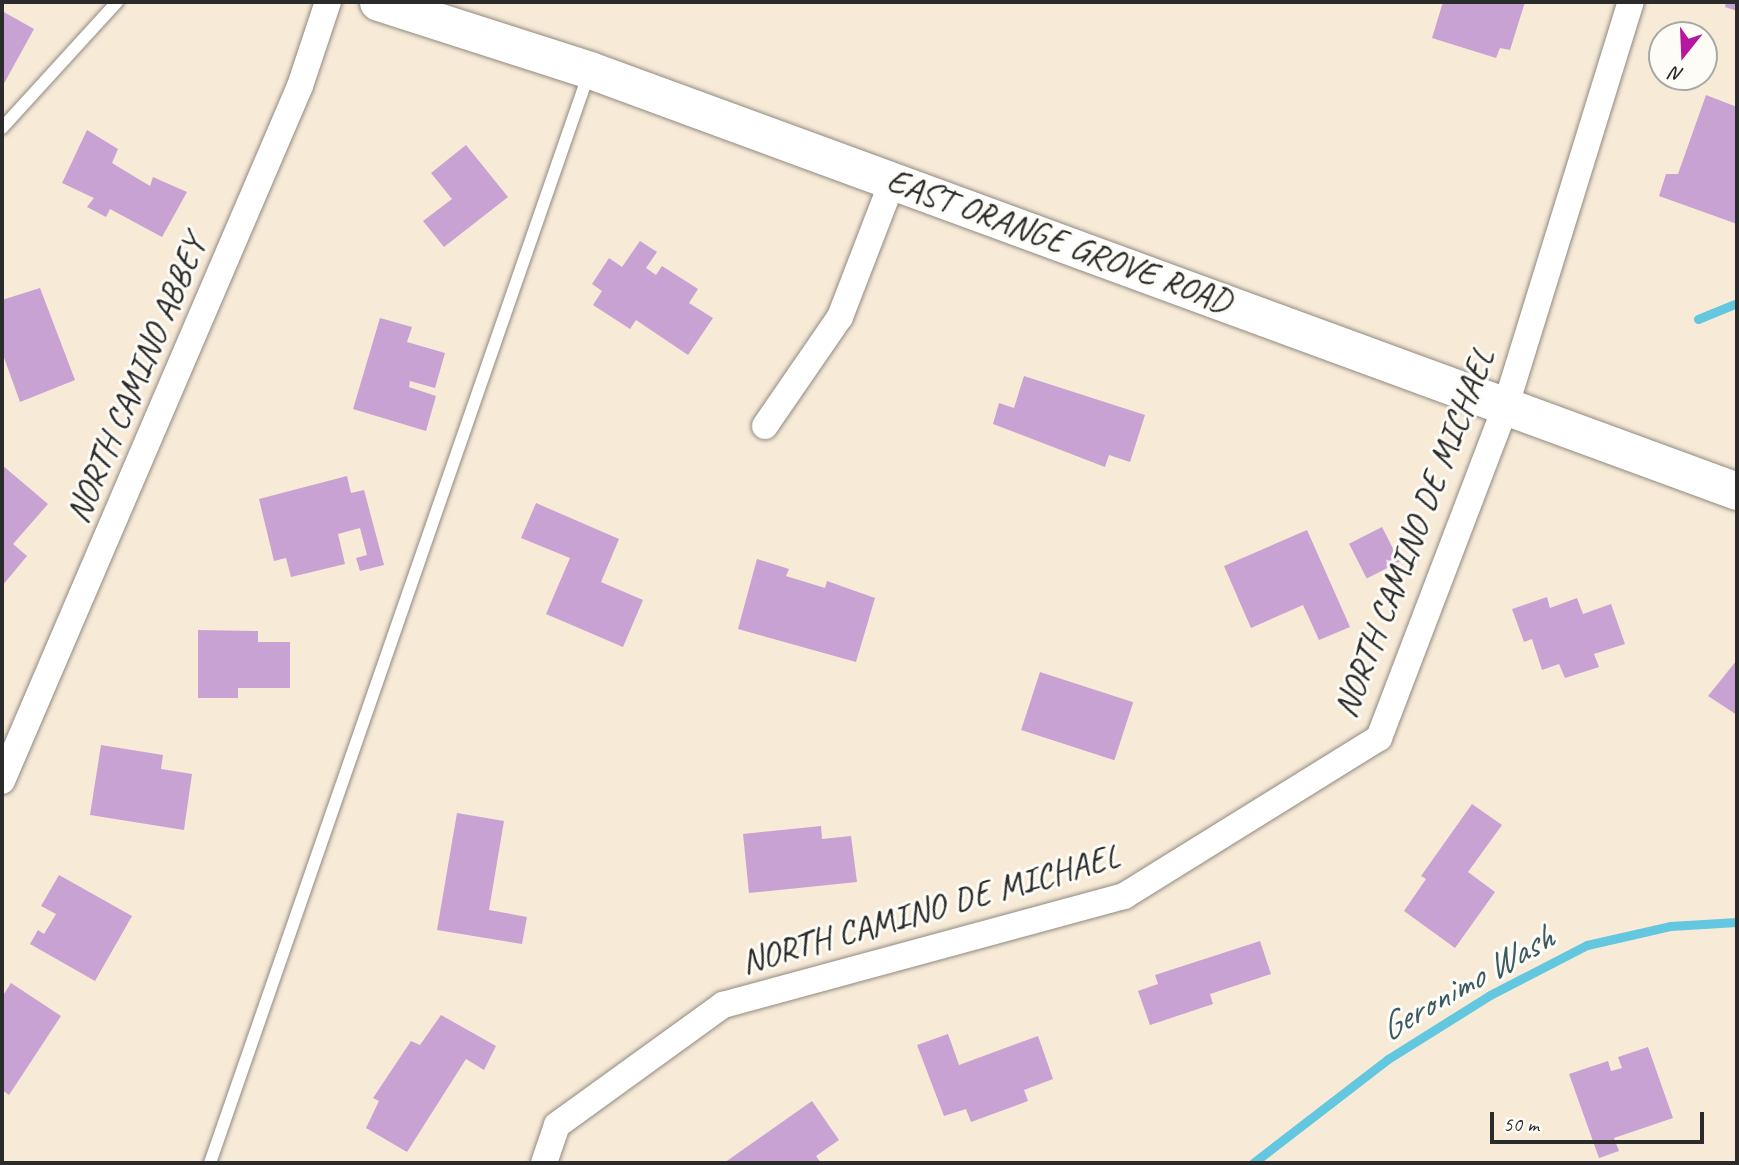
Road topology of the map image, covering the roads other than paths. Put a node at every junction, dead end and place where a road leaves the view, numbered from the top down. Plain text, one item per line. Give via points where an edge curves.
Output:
1 (117, 2) edge
2 (328, 2) edge
3 (378, 2) edge
4 (1630, 2) edge
5 (590, 70) junction
6 (2, 128) edge
7 (893, 180) junction
8 (1506, 405) junction
9 (765, 426) dead end
10 (1737, 491) edge
11 (2, 781) edge
12 (210, 1163) edge
13 (544, 1163) edge

1 - 6 lane
2 - 11 street, NORTH CAMINO ABBEY via 300,86
3 - 5 main road, EAST ORANGE GROVE ROAD
4 - 8 street, NORTH CAMINO DE MICHAEL
5 - 7 main road, EAST ORANGE GROVE ROAD
5 - 12 lane
7 - 8 main road, EAST ORANGE GROVE ROAD
7 - 9 street via 840,317
8 - 10 main road, EAST ORANGE GROVE ROAD
8 - 13 street, NORTH CAMINO DE MICHAEL via 1379,738 1124,896 723,1005 557,1125

